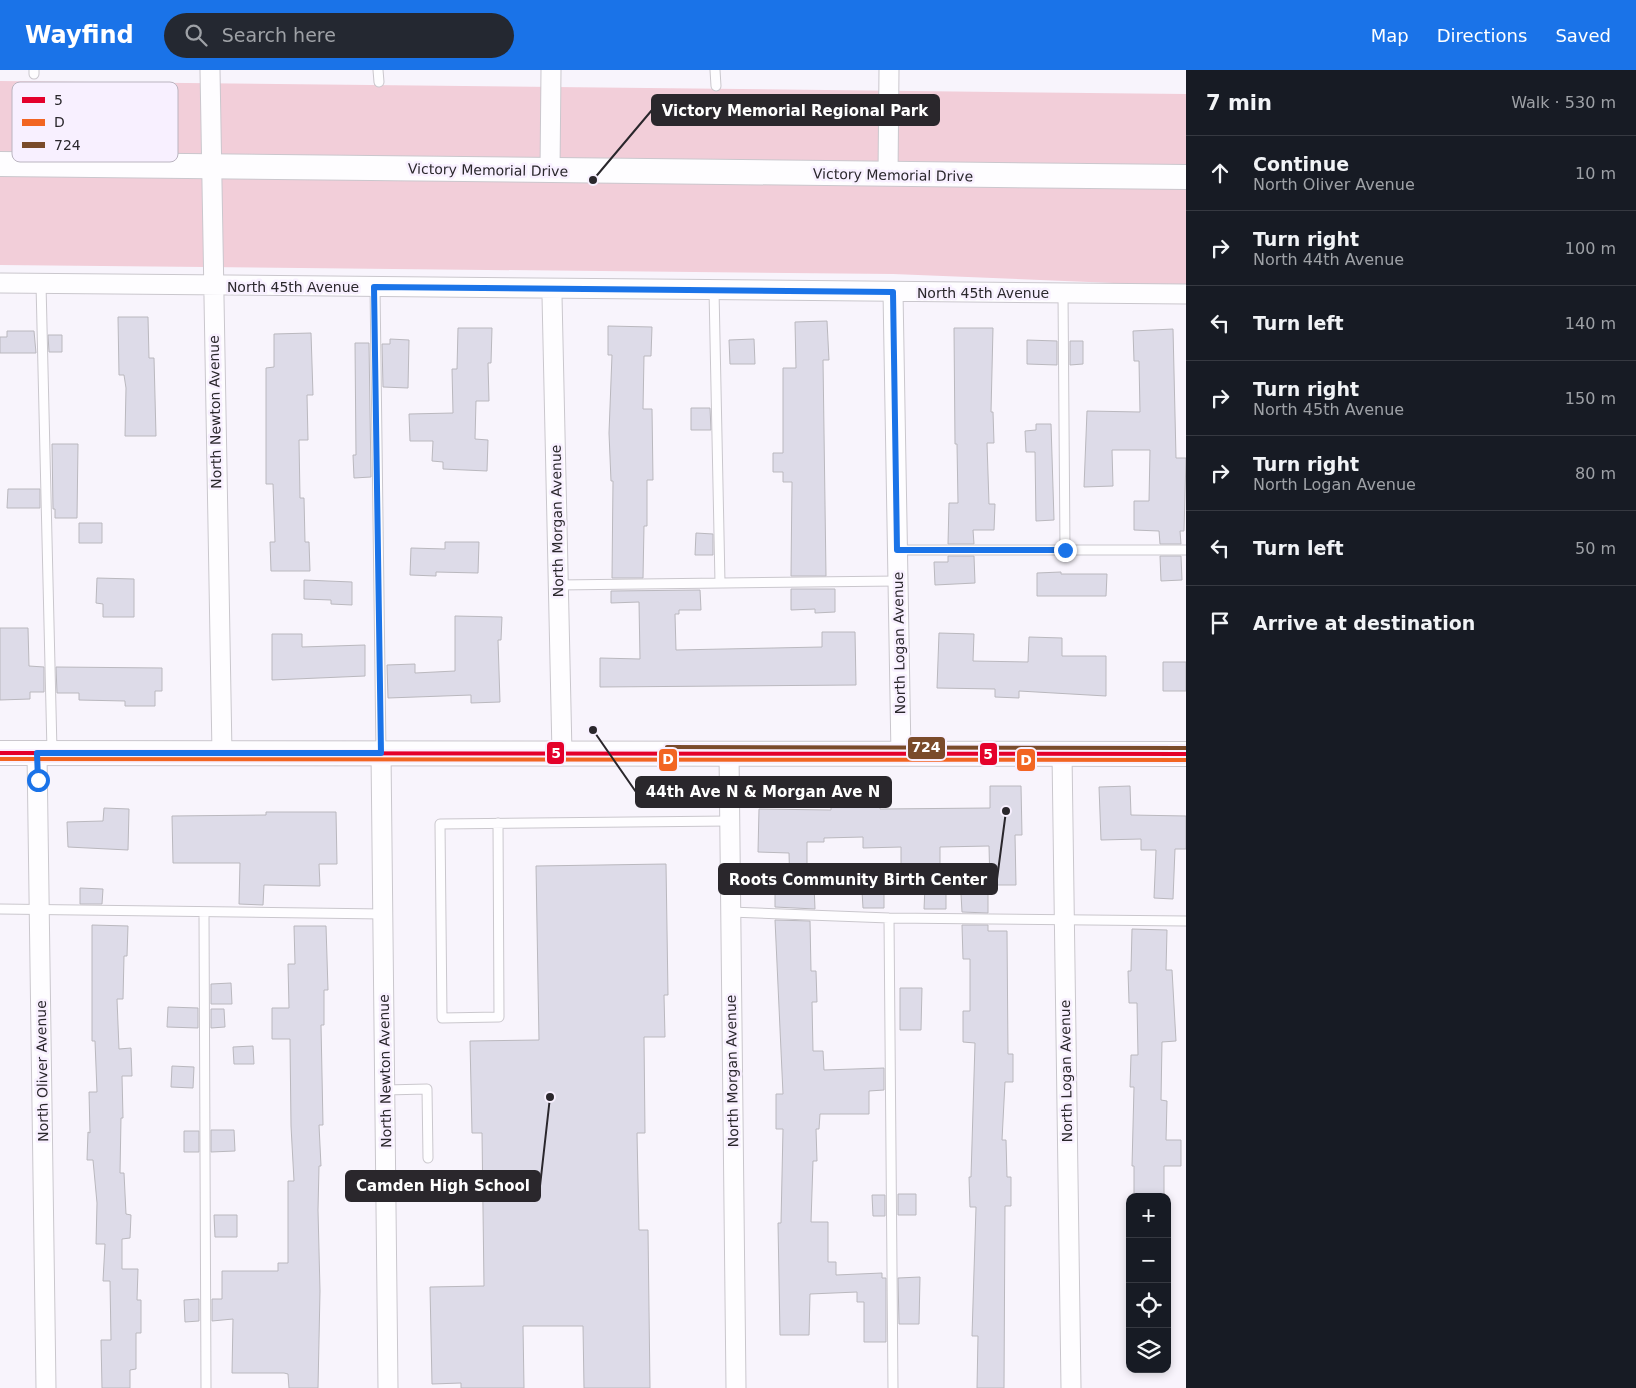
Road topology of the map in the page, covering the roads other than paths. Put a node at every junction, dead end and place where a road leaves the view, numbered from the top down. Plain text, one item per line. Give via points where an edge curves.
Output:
1 (210, 70) edge
2 (378, 70) edge
3 (551, 70) edge
4 (715, 70) edge
5 (889, 70) edge
6 (379, 82) dead end
7 (716, 86) dead end
8 (0, 164) edge
9 (210, 166) junction
10 (550, 170) junction
11 (888, 175) junction
12 (1186, 177) edge
13 (0, 283) edge
14 (40, 284) junction
15 (212, 286) junction
16 (374, 287) junction
17 (554, 289) junction
18 (714, 290) junction
19 (893, 292) junction
20 (1063, 293) junction
21 (1186, 294) edge
22 (897, 550) junction
23 (1065, 550) junction
24 (1186, 550) edge
25 (898, 581) junction
26 (720, 583) junction
27 (558, 585) junction
28 (0, 753) edge
29 (44, 753) junction
30 (222, 753) junction
31 (381, 753) junction
32 (562, 753) junction
33 (728, 753) junction
34 (901, 754) junction
35 (1062, 754) junction
36 (1186, 754) edge
37 (729, 822) junction
38 (498, 823) junction
39 (40, 908) junction
40 (0, 909) edge
41 (730, 912) junction
42 (204, 913) junction
43 (383, 914) junction
44 (889, 918) junction
45 (1064, 922) junction
46 (1186, 922) edge
47 (385, 1090) junction
48 (428, 1158) dead end
49 (46, 1388) edge
50 (206, 1388) edge
51 (388, 1388) edge
52 (736, 1388) edge
53 (893, 1388) edge
54 (1071, 1388) edge

1 - 9 street, North Newton Avenue
2 - 6 lane
3 - 10 street
4 - 7 lane
5 - 11 street
8 - 9 street, Victory Memorial Drive
9 - 10 street, Victory Memorial Drive
9 - 15 street, North Newton Avenue
10 - 11 street, Victory Memorial Drive
11 - 12 street, Victory Memorial Drive
13 - 14 street, North 45th Avenue
14 - 15 street, North 45th Avenue
14 - 29 lane
15 - 16 street, North 45th Avenue
15 - 30 street, North Newton Avenue
16 - 17 street, North 45th Avenue
16 - 31 lane
17 - 18 street, North 45th Avenue
17 - 27 street, North Morgan Avenue
18 - 19 street, North 45th Avenue
18 - 26 lane
19 - 20 street, North 45th Avenue
19 - 22 street, North Logan Avenue
20 - 21 street, North 45th Avenue
20 - 23 lane
22 - 23 lane
22 - 25 street, North Logan Avenue
23 - 24 lane
25 - 26 lane
25 - 34 street, North Logan Avenue
26 - 27 lane
27 - 32 street, North Morgan Avenue
28 - 29 street
29 - 30 street
29 - 39 street, North Oliver Avenue
30 - 31 street
31 - 32 street
31 - 43 street, North Newton Avenue
32 - 33 street
33 - 34 street
33 - 37 street, North Morgan Avenue
34 - 35 street
35 - 36 street
35 - 45 street, North Logan Avenue
37 - 38 lane
37 - 41 street, North Morgan Avenue
38 - 38 lane via 499,1017 442,1018 440,824
39 - 40 lane
39 - 42 lane
39 - 49 street, North Oliver Avenue
41 - 44 lane
41 - 52 street, North Morgan Avenue
42 - 43 lane
42 - 50 lane
43 - 47 street, North Newton Avenue
44 - 45 lane
44 - 53 lane
45 - 46 lane
45 - 54 street, North Logan Avenue
47 - 48 lane via 427,1089
47 - 51 street, North Newton Avenue

